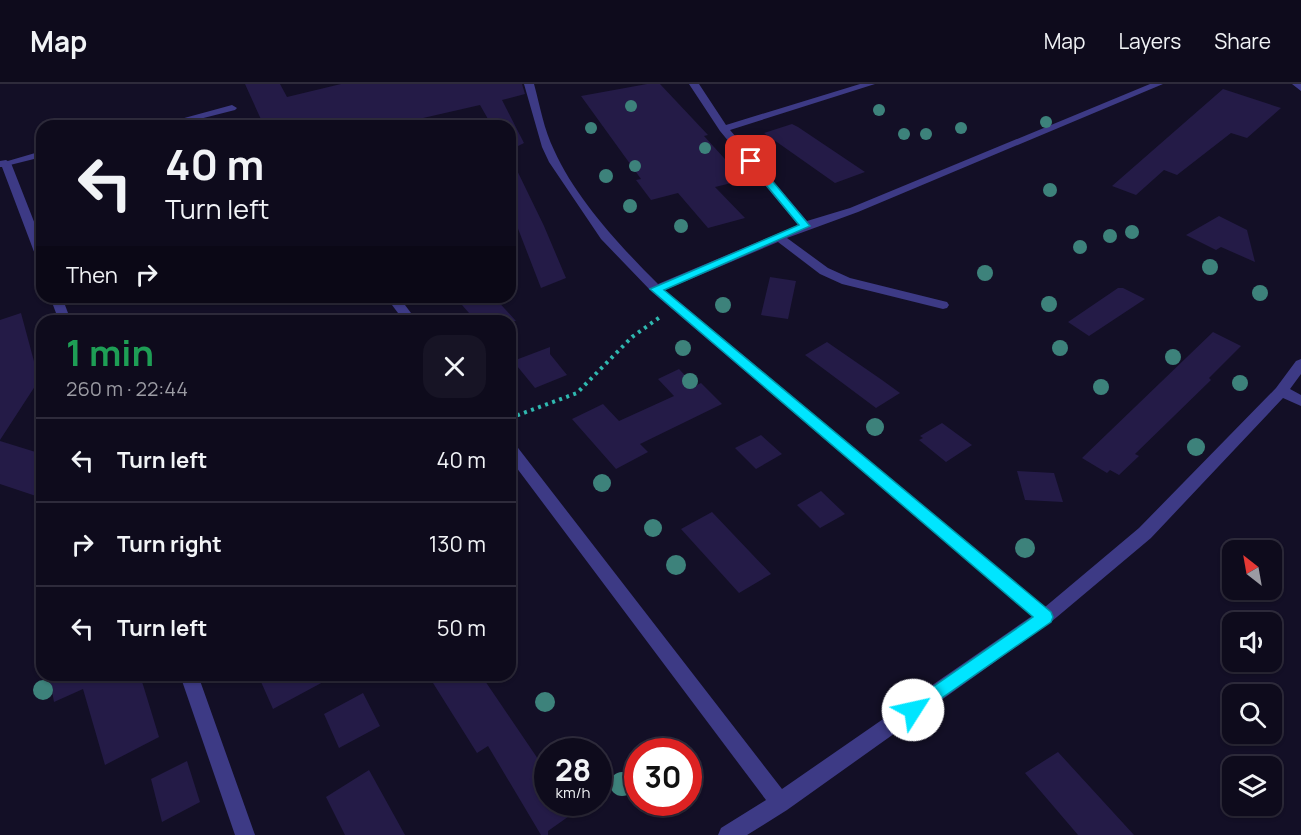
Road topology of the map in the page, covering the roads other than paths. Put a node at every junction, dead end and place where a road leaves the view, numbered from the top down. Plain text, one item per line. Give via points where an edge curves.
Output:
1 (529, 84) edge
2 (694, 84) edge
3 (870, 84) edge
4 (1158, 84) edge
5 (1296, 84) edge
6 (1301, 88) edge
7 (232, 108) dead end
8 (184, 120) edge
9 (724, 129) junction
10 (36, 156) edge
11 (3, 164) edge
12 (805, 226) junction
13 (780, 238) junction
14 (36, 243) edge
15 (656, 289) junction
16 (397, 303) edge
17 (943, 305) dead end
18 (406, 315) edge
19 (1301, 364) edge
20 (1281, 391) junction
21 (1301, 401) edge
22 (516, 456) edge
23 (1045, 617) junction
24 (191, 681) edge
25 (780, 803) junction
26 (245, 835) edge
27 (728, 835) edge

1 - 15 street via 554,162 605,237
2 - 9 street
3 - 9 street
4 - 12 street via 854,210
5 - 6 street
7 - 8 street
9 - 12 street
10 - 11 street
11 - 14 street
12 - 13 street
13 - 15 street
13 - 17 street via 824,271 846,281
15 - 23 street
16 - 18 street
19 - 20 street
20 - 21 street
20 - 23 street via 1145,533
22 - 25 street
23 - 25 street
24 - 26 street
25 - 27 street

